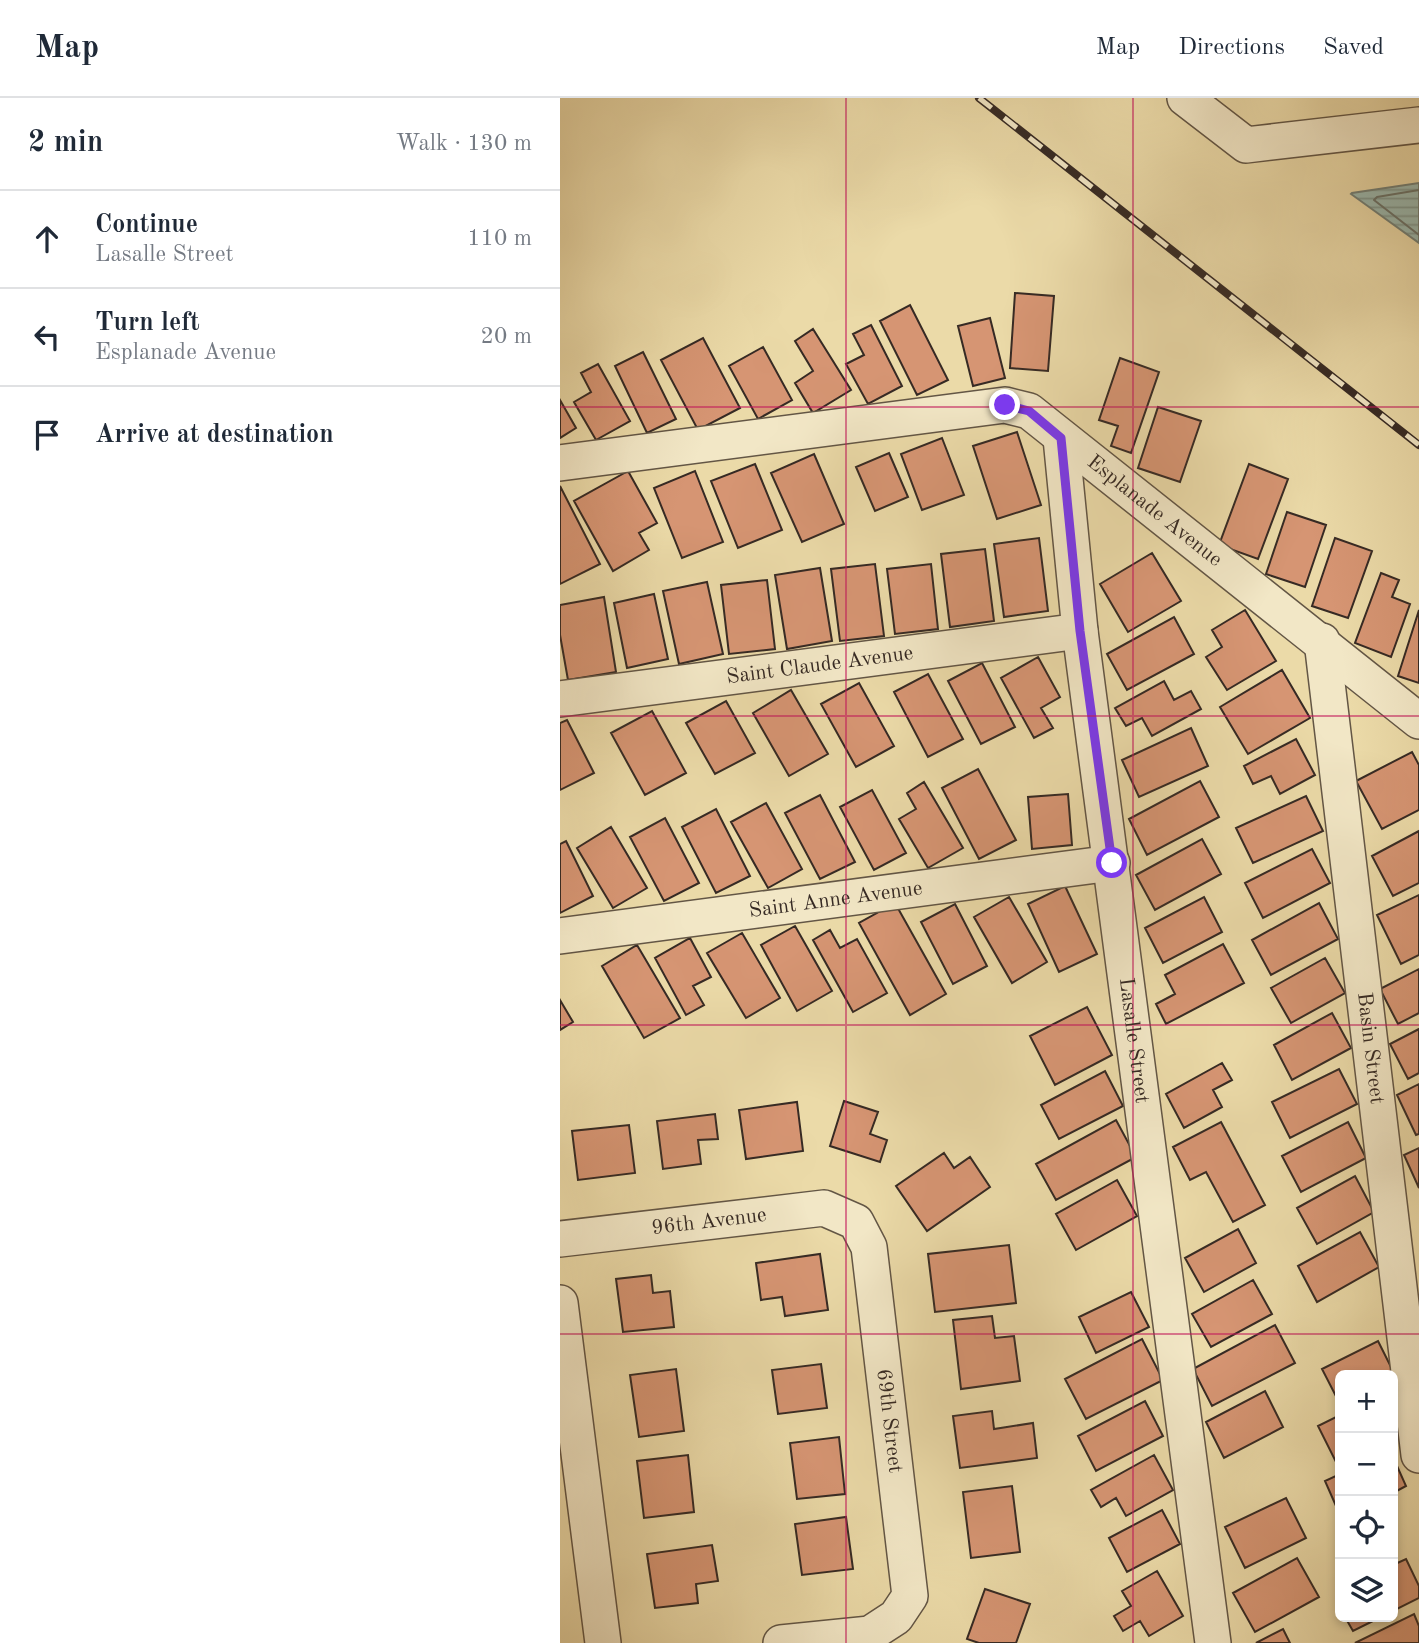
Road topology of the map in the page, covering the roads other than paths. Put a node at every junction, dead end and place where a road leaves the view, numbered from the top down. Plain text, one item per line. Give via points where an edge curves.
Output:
1 (1185, 98) edge
2 (1419, 125) edge
3 (1061, 438) junction
4 (560, 463) edge
5 (1080, 631) junction
6 (1322, 641) junction
7 (560, 699) edge
8 (1419, 720) edge
9 (1112, 863) junction
10 (560, 936) edge
11 (856, 1222) joint
12 (560, 1238) edge
13 (560, 1303) edge
14 (1418, 1442) edge
15 (603, 1643) edge
16 (781, 1643) edge
17 (1213, 1643) edge

1 - 2 street via 1246,145
3 - 4 street, Esplanade Avenue via 1029,411 1005,405
3 - 5 street, Lasalle Street
3 - 6 street, Esplanade Avenue
5 - 7 street, Saint Claude Avenue
5 - 9 street, Lasalle Street
6 - 8 street, Esplanade Avenue
6 - 14 street, Basin Street
9 - 10 street, Saint Anne Avenue
9 - 17 street, Lasalle Street
11 - 12 street, 96th Avenue via 824,1208
11 - 16 street, 69th Street via 869,1247 910,1596 896,1617 870,1634
13 - 15 street

